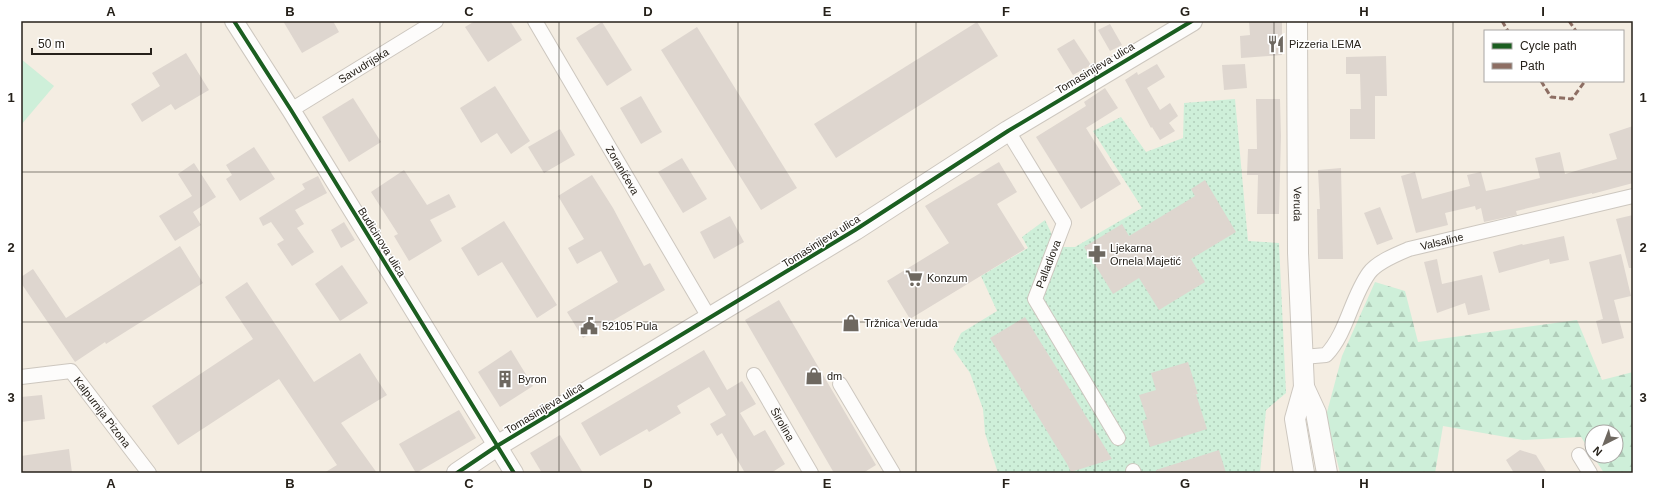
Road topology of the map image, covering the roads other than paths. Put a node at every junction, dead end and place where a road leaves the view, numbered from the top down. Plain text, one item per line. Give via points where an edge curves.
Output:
1 (234, 21) edge
2 (436, 21) edge
3 (535, 21) edge
4 (1192, 21) edge
5 (1297, 21) edge
6 (291, 110) junction
7 (1008, 131) junction
8 (1633, 196) edge
9 (710, 319) junction
10 (1303, 357) junction
11 (754, 375) dead end
12 (21, 377) edge
13 (840, 384) dead end
14 (1304, 387) junction
15 (1118, 438) dead end
16 (497, 446) junction
17 (1579, 455) dead end
18 (149, 473) edge
19 (457, 473) edge
20 (514, 473) edge
21 (811, 473) edge
22 (893, 473) edge
23 (1304, 473) edge
24 (1327, 473) edge
25 (1590, 473) edge

1 - 6 street, Budicinova ulica
2 - 6 street, Savudrijska
3 - 9 street, Zoranićeva
4 - 7 main road, Tomasinijeva ulica
5 - 10 main road, Veruda via 1298,253
6 - 16 street, Budicinova ulica
7 - 9 main road, Tomasinijeva ulica via 855,230
7 - 15 street, Palladiova via 1064,223 1035,299
8 - 10 street, Valsaline via 1409,249 1388,259 1370,272 1356,296 1334,346 1326,355
9 - 16 main road, Tomasinijeva ulica
10 - 14 main road, Veruda
11 - 21 street, Širolina
12 - 18 street, Kalpurnija Pizona via 71,371
13 - 22 street
14 - 23 main road, Veruda via 1295,419
14 - 24 main road, Veruda via 1316,414
16 - 19 main road, Tomasinijeva ulica
16 - 20 street, Budicinova ulica
17 - 25 street

